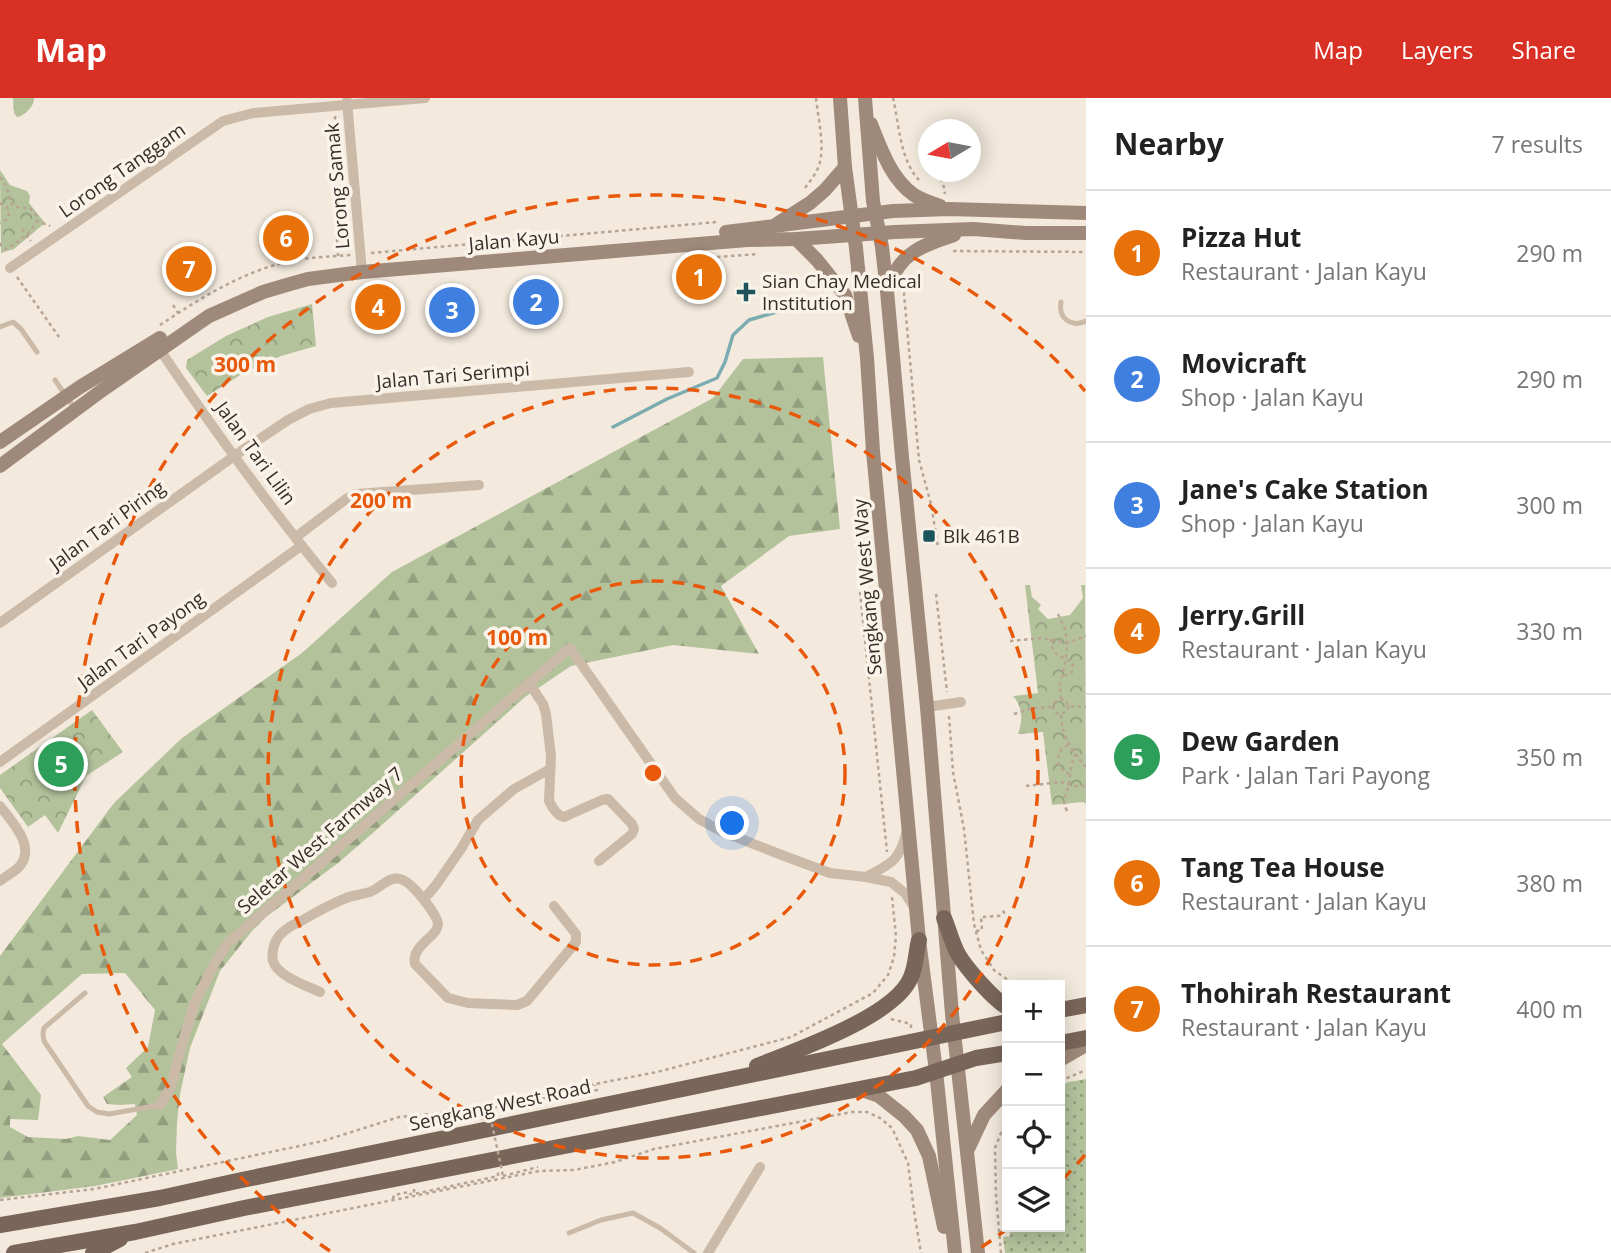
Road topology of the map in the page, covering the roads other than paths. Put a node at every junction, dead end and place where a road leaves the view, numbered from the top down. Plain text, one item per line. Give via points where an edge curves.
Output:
1 (425, 98) edge
2 (840, 98) edge
3 (347, 102) edge
4 (866, 106) edge
5 (845, 167) junction
6 (947, 205) junction
7 (874, 212) junction
8 (1086, 213) edge
9 (852, 217) junction
10 (772, 227) junction
11 (973, 229) junction
12 (879, 233) junction
13 (1086, 233) edge
14 (854, 235) junction
15 (796, 239) junction
16 (10, 268) road end
17 (361, 268) junction
18 (887, 291) junction
19 (1062, 302) dead end
20 (1086, 321) edge
21 (0, 327) edge
22 (157, 346) junction
23 (37, 352) dead end
24 (867, 358) junction
25 (689, 372) dead end
26 (54, 380) dead end
27 (66, 397) junction
28 (76, 410) junction
29 (0, 442) edge
30 (234, 456) junction
31 (0, 466) edge
32 (479, 485) dead end
33 (299, 542) junction
34 (332, 583) dead end
35 (0, 624) edge
36 (529, 683) junction
37 (961, 702) dead end
38 (927, 707) junction
39 (0, 762) edge
40 (550, 769) junction
41 (0, 806) edge
42 (908, 824) junction
43 (599, 861) dead end
44 (866, 877) junction
45 (0, 881) edge
46 (424, 899) junction
47 (554, 906) dead end
48 (916, 910) junction
49 (944, 918) junction
50 (919, 940) junction
51 (320, 992) dead end
52 (85, 993) dead end
53 (1002, 1003) edge
54 (1086, 1005) edge
55 (1065, 1009) edge
56 (1002, 1022) edge
57 (955, 1033) junction
58 (931, 1038) junction
59 (1086, 1038) edge
60 (1065, 1042) edge
61 (1086, 1045) edge
62 (1002, 1054) edge
63 (1065, 1057) edge
64 (958, 1064) junction
65 (936, 1071) junction
66 (712, 1083) junction
67 (859, 1089) junction
68 (1002, 1095) edge
69 (160, 1105) joint
70 (968, 1149) junction
71 (760, 1167) dead end
72 (0, 1224) edge
73 (135, 1231) junction
74 (569, 1233) dead end
75 (14, 1253) edge
76 (93, 1253) edge
77 (694, 1253) edge
78 (708, 1253) edge
79 (952, 1253) edge
80 (978, 1253) edge

1 - 3 street, Lorong Tanggam
2 - 5 main road, Sengkang West Way
3 - 16 street, Lorong Tanggam via 223,121
3 - 17 street, Lorong Samak
4 - 6 main road via 885,158 902,186 917,197
4 - 7 main road
5 - 9 main road, Sengkang West Way
5 - 10 main road via 810,203
6 - 7 main road, Jalan Kayu
6 - 8 main road, Jalan Kayu
7 - 9 main road, Jalan Kayu
7 - 12 main road
9 - 10 main road, Jalan Kayu
9 - 14 main road, Sengkang West Way
10 - 17 main road, Jalan Kayu
11 - 12 main road, Jalan Kayu
11 - 13 main road, Jalan Kayu
11 - 18 main road via 918,248 897,266
12 - 14 main road, Jalan Kayu
12 - 18 main road
14 - 15 main road, Jalan Kayu
14 - 24 main road, Sengkang West Way
15 - 17 main road, Jalan Kayu
15 - 24 main road via 845,295
17 - 22 main road, Jalan Kayu via 263,292
18 - 38 main road
19 - 20 lane via 1066,321
21 - 23 lane via 18,325
22 - 27 main road, Jalan Kayu
22 - 28 main road, Jalan Kayu
22 - 30 street, Jalan Tari Lilin
24 - 42 main road, Sengkang West Way
25 - 30 street, Jalan Tari Serimpi via 331,404 288,420
26 - 27 lane
27 - 28 lane
27 - 29 main road, Jalan Kayu
28 - 31 main road, Jalan Kayu
30 - 33 street, Jalan Tari Lilin
30 - 35 street, Jalan Tari Piring
32 - 33 street, Jalan Tari Payong via 356,494
33 - 34 street, Jalan Tari Lilin
33 - 39 street, Jalan Tari Payong
36 - 40 street via 545,709
36 - 44 street, Seletar West Farmway 7 via 570,648 675,798 699,819 830,873
36 - 69 street, Seletar West Farmway 7 via 228,943 195,1002 171,1087
37 - 38 street
38 - 49 main road
40 - 43 street via 548,801 560,817 608,799 632,824 632,834
40 - 46 street via 513,789 478,820
41 - 45 street via 22,837 26,854 17,869
42 - 44 street via 898,856
42 - 48 main road, Sengkang West Way
44 - 48 street via 891,882 905,892
46 - 47 street via 439,925 418,949 415,964 448,998 508,1006 527,1001 576,942 576,934
46 - 51 street via 403,879 390,879 282,932 273,961 279,972
48 - 50 main road, Sengkang West Way
49 - 53 main road via 959,955
49 - 57 main road
50 - 58 main road, Sengkang West Way
50 - 66 main road via 911,978 883,1009 810,1045
52 - 69 lane via 44,1028 44,1041 51,1052 97,1112
54 - 55 main road
56 - 57 main road, Sengkang West Road
57 - 58 main road, Sengkang West Road
57 - 64 main road
58 - 65 main road, Sengkang West Way
58 - 66 main road, Sengkang West Road
59 - 60 main road
61 - 63 main road
62 - 64 main road
64 - 65 main road
64 - 70 main road
65 - 67 main road
65 - 79 main road, Sengkang West Way
66 - 72 main road, Sengkang West Road via 160,1198
67 - 73 main road
67 - 79 main road via 879,1096 917,1130 929,1156
68 - 70 main road via 984,1115
70 - 80 main road
71 - 78 street
73 - 75 main road
73 - 76 main road
74 - 77 lane via 633,1213

